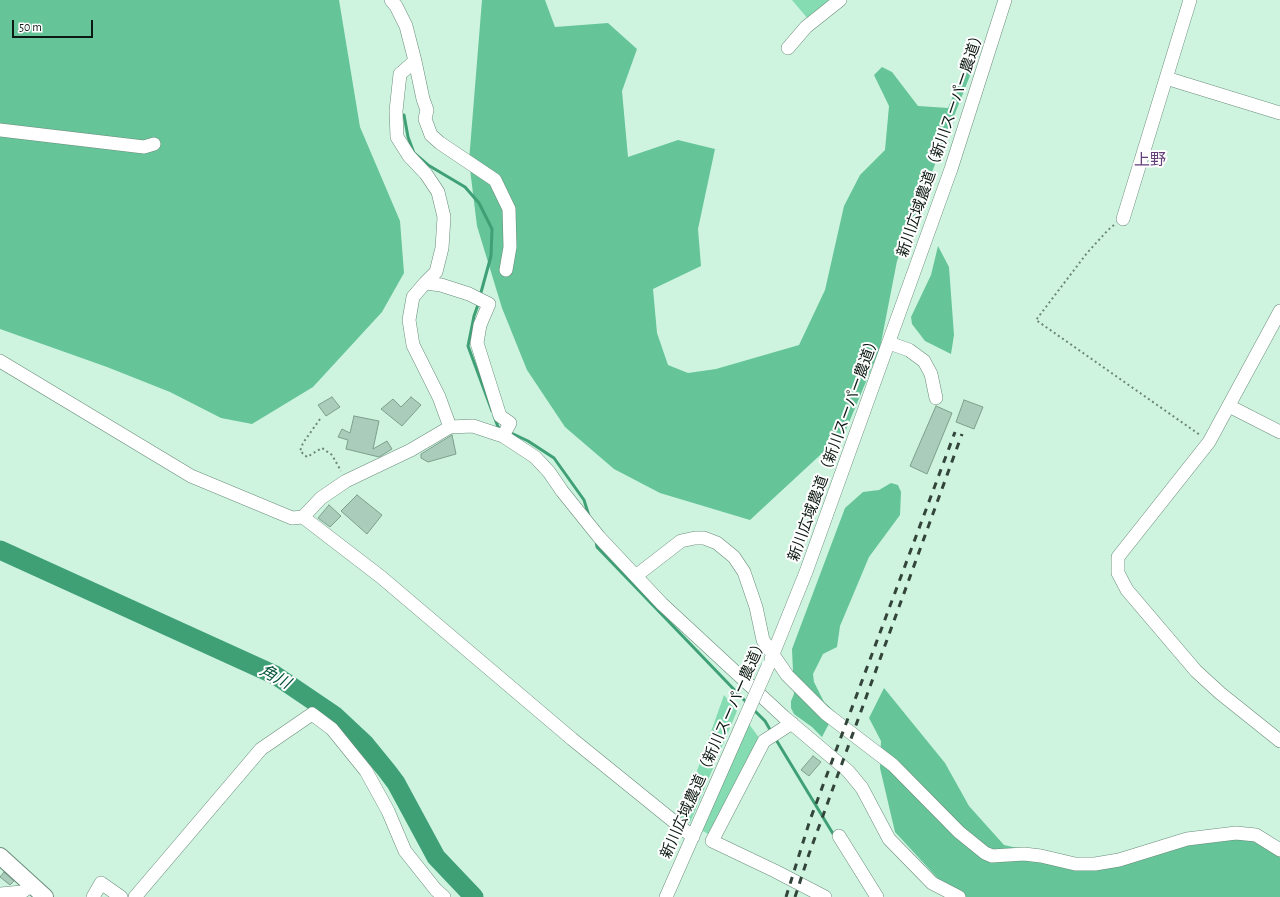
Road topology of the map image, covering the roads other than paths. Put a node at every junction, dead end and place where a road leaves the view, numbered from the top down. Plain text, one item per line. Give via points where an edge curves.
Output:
1 (391, 0) edge
2 (840, 0) edge
3 (1005, 0) edge
4 (1190, 0) edge
5 (788, 48) dead end
6 (415, 61) junction
7 (1166, 78) junction
8 (1280, 113) edge
9 (0, 130) edge
10 (154, 144) dead end
11 (1123, 219) road end
12 (506, 270) dead end
13 (425, 282) junction
14 (1280, 311) edge
15 (889, 343) junction
16 (0, 361) edge
17 (936, 398) dead end
18 (1229, 406) junction
19 (450, 427) junction
20 (505, 432) junction
21 (1280, 432) edge
22 (303, 517) junction
23 (637, 576) junction
24 (774, 655) junction
25 (792, 723) junction
26 (1280, 741) edge
27 (839, 836) dead end
28 (693, 837) junction
29 (1280, 850) edge
30 (0, 856) edge
31 (32, 885) junction
32 (0, 894) edge
33 (46, 897) edge
34 (92, 897) edge
35 (122, 897) edge
36 (135, 897) edge
37 (444, 897) edge
38 (666, 897) edge
39 (824, 897) edge
40 (877, 897) edge
41 (959, 897) edge

1 - 6 street via 406,26
2 - 5 street via 806,27
3 - 15 street, 新川広域農道（新川スーパー農道） via 951,169
4 - 7 street
6 - 12 street via 427,110 425,119 431,134 440,143 495,180 509,209 510,247
6 - 13 street via 400,74 396,111 397,137 438,192 444,217 442,248 436,272
7 - 8 street
7 - 11 street
9 - 10 street via 144,147
13 - 19 street via 413,297 409,320 413,345 439,397
13 - 20 street via 441,285 489,304 480,325 477,343 500,416 510,423
14 - 18 street
15 - 17 street via 909,350 924,361 931,374
15 - 24 street, 新川広域農道（新川スーパー農道）
16 - 22 street via 191,476 292,518
18 - 21 street
18 - 26 street via 1209,442 1118,557 1118,573 1127,590 1196,671
19 - 20 street via 473,426
19 - 22 street via 411,450 346,481 321,498
20 - 23 street via 549,472 599,537
22 - 28 street via 381,577 572,739
23 - 24 street via 681,541 704,538 717,543 734,557 744,572 756,607 763,640
23 - 25 street via 662,604
24 - 28 street, 新川広域農道（新川スーパー農道）, bridge
24 - 29 street via 786,674 811,700 893,765 959,832 992,856 1024,854 1075,864 1095,864 1119,860 1187,839 1236,833 1256,835
25 - 39 street via 764,741 712,841
25 - 41 street via 848,771 862,788 889,839 932,883
27 - 40 street
28 - 38 street, 新川広域農道（新川スーパー農道）
30 - 31 main road
31 - 32 street via 22,892
31 - 33 main road
34 - 35 street via 101,883
36 - 37 street via 261,749 312,714 332,729 366,771 388,811 405,851

